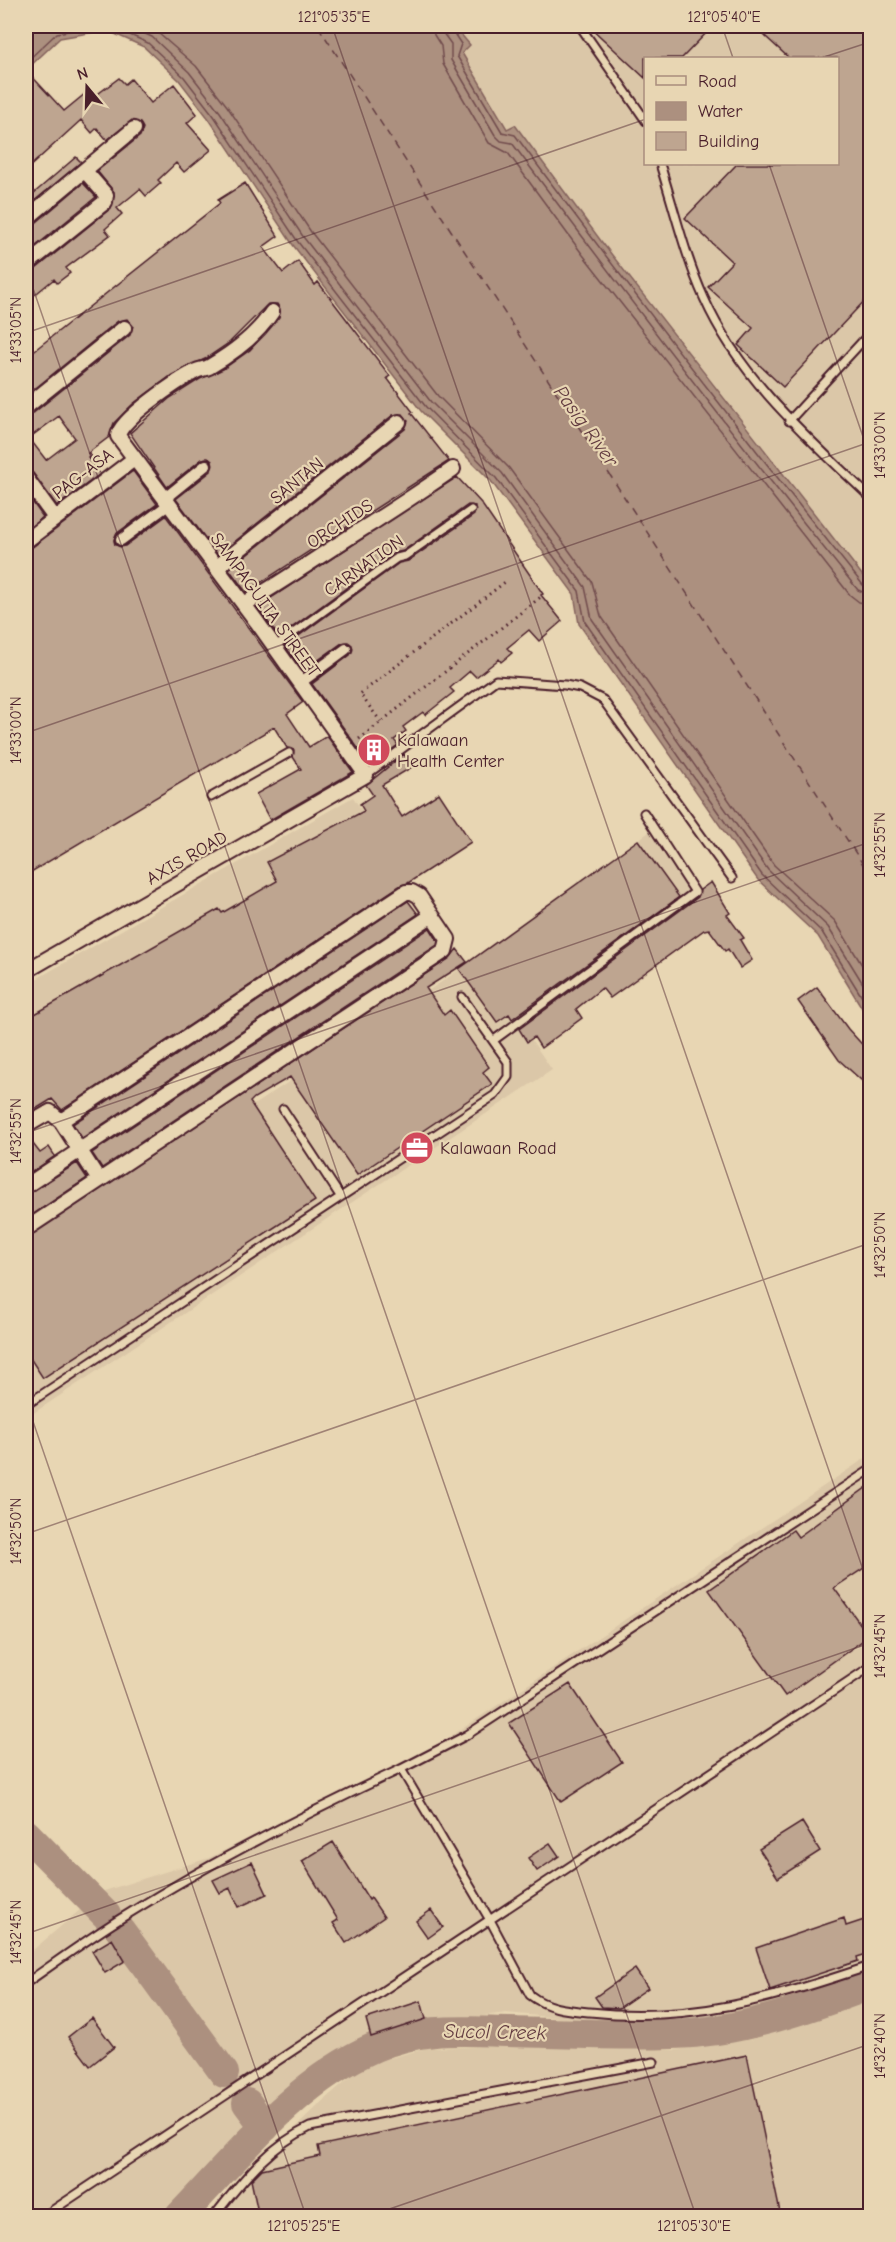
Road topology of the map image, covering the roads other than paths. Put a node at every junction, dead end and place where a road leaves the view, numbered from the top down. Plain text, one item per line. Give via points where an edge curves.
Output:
1 (580, 26) edge
2 (644, 120) edge
3 (134, 129) dead end
4 (660, 165) edge
5 (85, 171) junction
6 (26, 219) edge
7 (26, 265) edge
8 (272, 312) dead end
9 (124, 328) dead end
10 (870, 333) edge
11 (26, 407) edge
12 (789, 421) junction
13 (399, 422) dead end
14 (134, 459) junction
15 (206, 465) dead end
16 (453, 469) dead end
17 (26, 478) edge
18 (870, 497) edge
19 (166, 502) junction
20 (471, 510) dead end
21 (55, 518) junction
22 (121, 540) dead end
23 (26, 542) edge
24 (216, 568) junction
25 (244, 604) junction
26 (274, 647) junction
27 (346, 649) dead end
28 (300, 683) junction
29 (288, 753) dead end
30 (366, 775) junction
31 (211, 797) dead end
32 (644, 813) dead end
33 (732, 878) dead end
34 (432, 916) junction
35 (26, 971) edge
36 (462, 997) dead end
37 (494, 1040) junction
38 (283, 1109) dead end
39 (61, 1121) junction
40 (26, 1125) edge
41 (79, 1151) junction
42 (99, 1180) junction
43 (26, 1186) edge
44 (339, 1196) junction
45 (26, 1229) edge
46 (26, 1392) edge
47 (29, 1403) edge
48 (870, 1470) edge
49 (870, 1667) edge
50 (401, 1769) junction
51 (490, 1920) junction
52 (870, 1966) edge
53 (26, 1983) edge
54 (654, 2062) dead end
55 (220, 2213) edge
56 (44, 2217) edge
57 (214, 2217) edge

1 - 2 lane
3 - 5 street
4 - 12 lane via 690,260 716,322 738,357
5 - 6 street
5 - 7 street via 106,195 105,202
8 - 14 street, SAMPAGUITA STREET via 254,335 207,368 185,377 122,426 118,436
9 - 11 street
10 - 12 lane
12 - 18 lane
13 - 24 street, SANTAN
14 - 19 street, SAMPAGUITA STREET
14 - 21 street, PAG-ASA
15 - 19 street
16 - 25 street, ORCHIDS via 404,505
17 - 21 street
19 - 22 street
19 - 24 street, SAMPAGUITA STREET
20 - 26 lane, CARNATION
21 - 23 street, PAG-ASA
24 - 25 street, SAMPAGUITA STREET
25 - 26 street, SAMPAGUITA STREET
26 - 28 street, SAMPAGUITA STREET
27 - 28 street
28 - 30 street, SAMPAGUITA STREET
29 - 31 lane
30 - 33 lane via 496,680 529,680 580,688 603,700
30 - 35 street, AXIS ROAD
32 - 37 lane via 695,892
34 - 39 street via 419,896 406,892
34 - 41 street
34 - 42 street via 448,939 445,951
36 - 37 lane
37 - 44 lane via 508,1062 508,1077 495,1095
38 - 44 lane
39 - 40 street via 50,1112
39 - 41 street
41 - 42 street
41 - 43 street
42 - 45 street
44 - 47 lane
46 - 47 lane
48 - 50 lane via 467,1735
49 - 51 lane
50 - 51 lane
50 - 53 lane via 241,1848 126,1915
51 - 52 lane via 530,1995 556,2008 620,2015 705,2011 782,1995
51 - 56 lane
54 - 55 lane via 310,2127 277,2146 255,2166
55 - 57 lane

